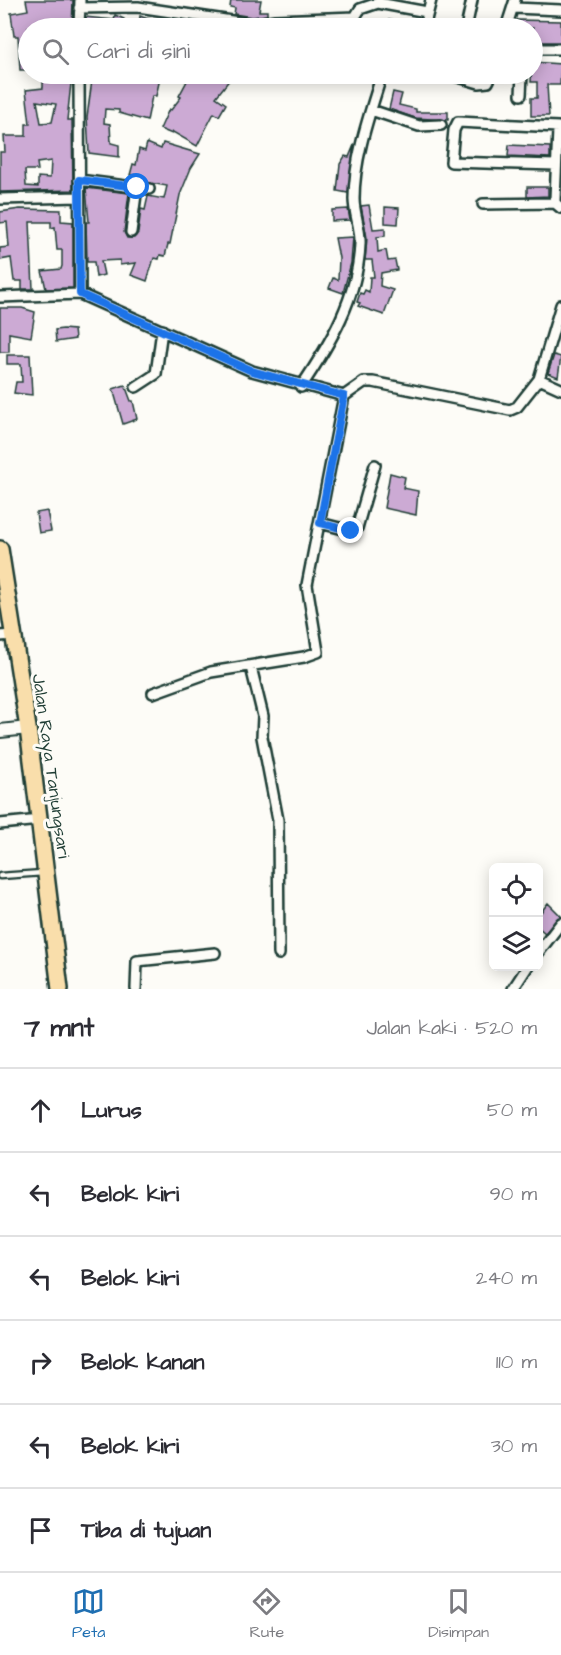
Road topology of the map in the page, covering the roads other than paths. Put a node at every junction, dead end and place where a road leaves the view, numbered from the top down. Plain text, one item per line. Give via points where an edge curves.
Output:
1 (431, 0) edge
2 (472, 0) edge
3 (126, 3) edge
4 (79, 4) edge
5 (515, 4) edge
6 (561, 10) edge
7 (427, 12) junction
8 (216, 18) edge
9 (328, 18) edge
10 (426, 18) edge
11 (468, 18) edge
12 (543, 49) edge
13 (561, 49) edge
14 (79, 84) edge
15 (379, 84) edge
16 (522, 84) edge
17 (521, 95) dead end
18 (371, 110) junction
19 (441, 125) dead end
20 (558, 172) edge
21 (79, 180) junction
22 (137, 187) junction
23 (149, 189) dead end
24 (79, 197) junction
25 (0, 199) edge
26 (483, 204) dead end
27 (558, 206) edge
28 (131, 232) dead end
29 (80, 294) junction
30 (0, 297) edge
31 (561, 305) edge
32 (162, 330) junction
33 (539, 379) junction
34 (136, 387) dead end
35 (301, 387) junction
36 (561, 389) edge
37 (344, 396) junction
38 (375, 465) dead end
39 (320, 523) junction
40 (0, 549) edge
41 (7, 635) edge
42 (251, 666) junction
43 (153, 693) dead end
44 (28, 728) junction
45 (0, 731) edge
46 (40, 820) junction
47 (0, 824) edge
48 (46, 873) junction
49 (0, 876) edge
50 (561, 923) edge
51 (543, 946) edge
52 (215, 953) dead end
53 (279, 954) dead end
54 (525, 971) edge
55 (60, 989) edge
56 (136, 989) edge
57 (513, 989) edge

1 - 7 street
2 - 11 street
3 - 4 street
3 - 8 street
5 - 6 street
7 - 9 street via 378,3 360,9 355,17
7 - 10 street
12 - 13 street
14 - 21 street
15 - 18 street
16 - 17 street
18 - 19 street via 419,126
18 - 35 street via 354,199 360,242 358,264 330,343
20 - 20 street via 451,162 454,130 458,122 555,125
20 - 27 street
21 - 22 street
21 - 24 street
22 - 23 street
22 - 28 street
24 - 25 street
24 - 29 street
26 - 27 street
29 - 30 street
29 - 32 street
31 - 33 street
32 - 34 street via 156,374
32 - 35 street via 252,371
33 - 36 street
33 - 37 street via 517,407 510,410 373,382 364,382
35 - 37 street
37 - 39 street
38 - 39 street via 357,528 351,531
39 - 42 street via 307,585 318,652
40 - 41 highway, Jalan Raya Tanjungsari
41 - 44 highway, Jalan Raya Tanjungsari
42 - 43 street via 211,672
42 - 53 street via 263,716 262,737 278,819
44 - 45 street
44 - 46 highway, Jalan Raya Tanjungsari
46 - 47 street
46 - 48 highway, Jalan Raya Tanjungsari
48 - 49 lane
48 - 55 highway, Jalan Raya Tanjungsari
50 - 51 street
52 - 56 street via 137,961
54 - 57 street

